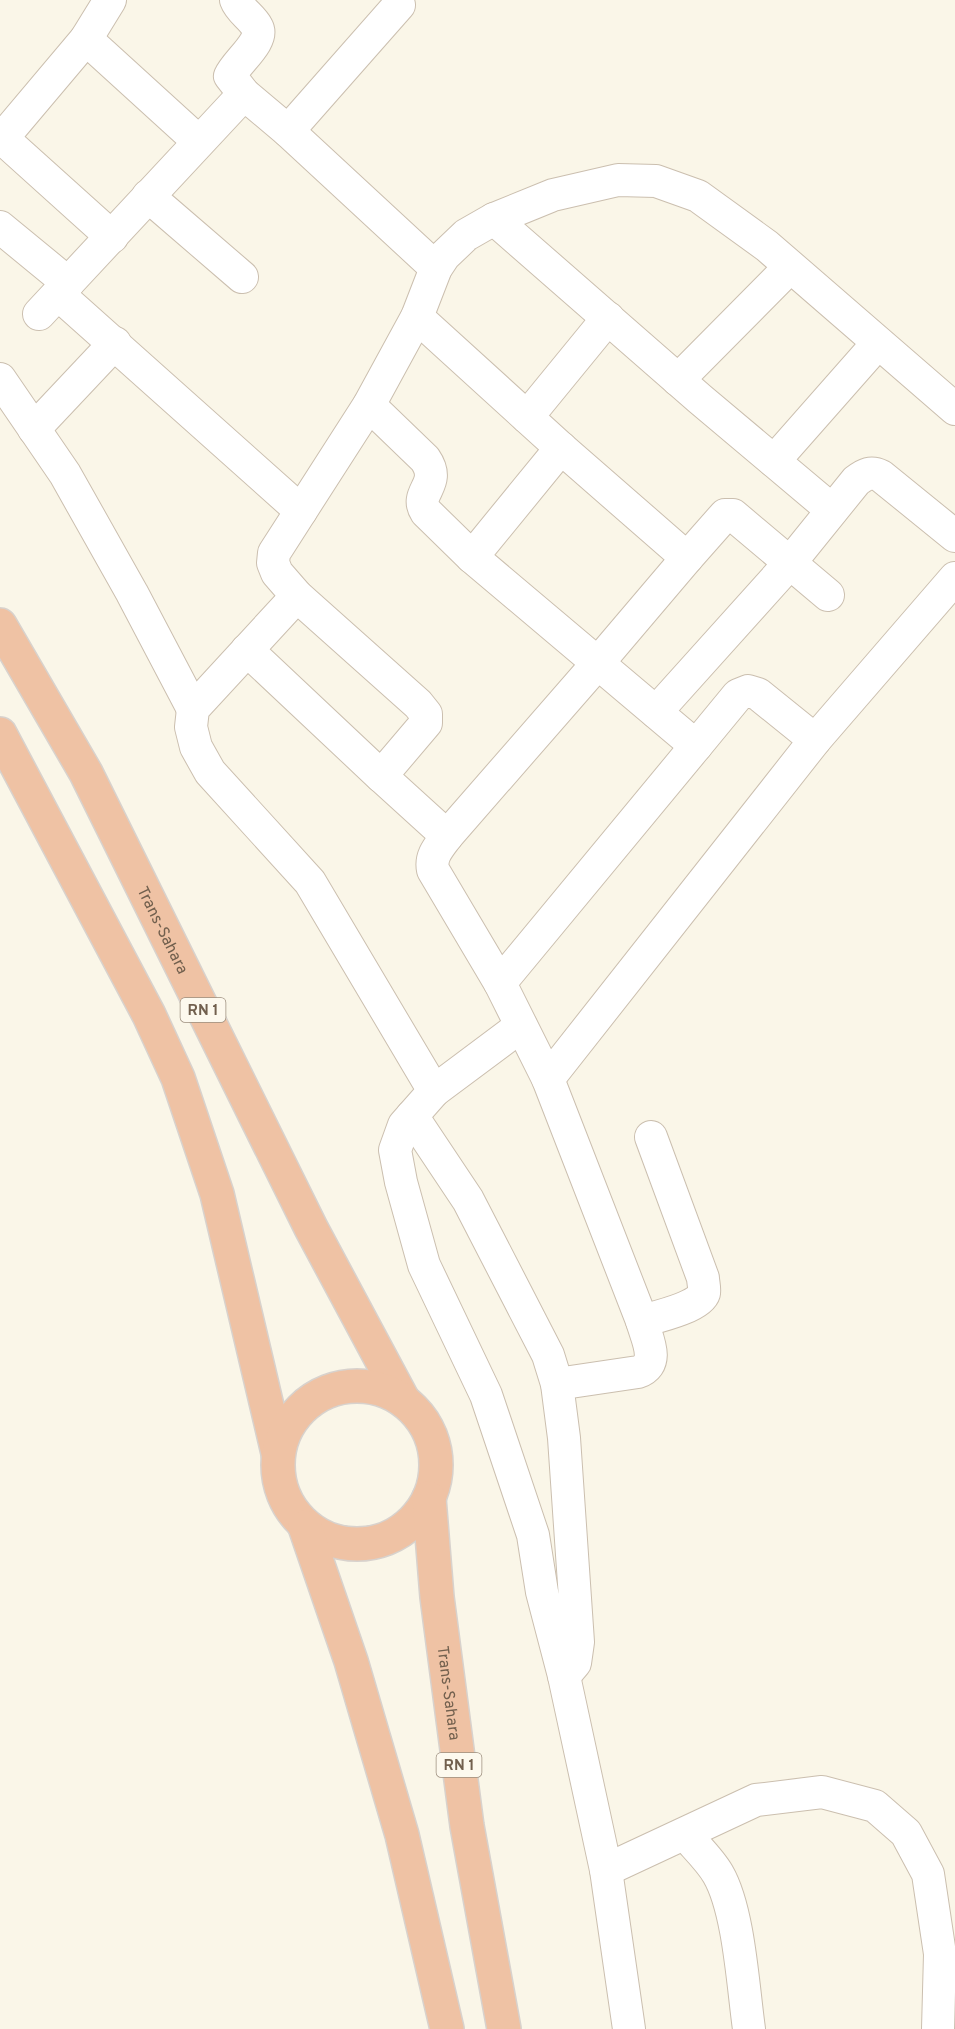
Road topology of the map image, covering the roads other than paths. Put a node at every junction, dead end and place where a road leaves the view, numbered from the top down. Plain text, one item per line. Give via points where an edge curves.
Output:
1 (110, 0) edge
2 (236, 0) edge
3 (399, 5) dead end
4 (86, 39) junction
5 (244, 94) junction
6 (288, 131) junction
7 (1, 139) edge
8 (198, 141) junction
9 (148, 196) junction
10 (494, 219) junction
11 (0, 227) edge
12 (112, 237) junction
13 (790, 267) junction
14 (435, 268) junction
15 (242, 277) dead end
16 (55, 297) junction
17 (417, 317) junction
18 (608, 318) junction
19 (115, 343) junction
20 (878, 343) junction
21 (0, 380) edge
22 (678, 380) junction
23 (369, 405) junction
24 (955, 409) edge
25 (527, 417) junction
26 (34, 429) junction
27 (561, 448) junction
28 (774, 462) junction
29 (832, 510) junction
30 (301, 511) junction
31 (955, 536) edge
32 (472, 557) junction
33 (687, 558) junction
34 (789, 564) junction
35 (955, 578) edge
36 (828, 595) dead end
37 (297, 596) junction
38 (0, 625) edge
39 (247, 650) junction
40 (597, 664) junction
41 (193, 709) junction
42 (656, 712) junction
43 (0, 734) edge
44 (815, 740) junction
45 (696, 746) junction
46 (381, 776) junction
47 (447, 836) junction
48 (500, 983) junction
49 (521, 1026) junction
50 (548, 1079) junction
51 (434, 1091) junction
52 (412, 1116) junction
53 (651, 1137) dead end
54 (642, 1321) junction
55 (557, 1384) junction
56 (402, 1398) junction
57 (278, 1453) junction
58 (429, 1498) junction
59 (305, 1527) junction
60 (564, 1676) junction
61 (685, 1834) junction
62 (606, 1870) junction
63 (447, 2029) edge
64 (504, 2029) edge
65 (629, 2029) edge
66 (749, 2029) edge
67 (938, 2029) edge

1 - 4 street
2 - 5 street via 260,33 230,76
3 - 6 street
4 - 7 street
4 - 8 street
5 - 6 street
5 - 8 street
6 - 14 street
7 - 12 street
8 - 9 street
9 - 12 street
9 - 15 street
10 - 13 street via 553,195 618,180 656,181 698,196
10 - 14 street via 466,235
10 - 18 street
11 - 16 street
12 - 16 street
13 - 20 street
13 - 22 street
14 - 17 street
16 - 19 street
17 - 23 street
17 - 25 street
18 - 22 street
18 - 25 street
19 - 26 street
19 - 30 street
20 - 24 street
20 - 28 street
21 - 26 street
22 - 28 street
23 - 30 street
23 - 32 street via 432,468 422,505
25 - 27 street
26 - 41 street via 65,474
27 - 32 street
27 - 33 street
28 - 29 street
29 - 31 street via 856,481 874,473
29 - 34 street
30 - 37 street via 274,553 273,563
32 - 40 street
33 - 34 street via 717,521 733,515
33 - 40 street
34 - 36 street
34 - 42 street
35 - 44 street
37 - 39 street
37 - 46 street via 426,714 426,723
38 - 56 highway, Trans-Sahara / RN 1 via 86,773 311,1228
39 - 41 street
39 - 46 street
40 - 42 street
40 - 47 street
41 - 51 street via 191,727 196,747 210,772 310,882
42 - 45 street
43 - 57 highway via 149,1015 178,1078 217,1194
44 - 45 street via 758,693 748,691 738,695
44 - 50 street
45 - 48 street
46 - 47 street
47 - 48 street via 434,854 433,870
48 - 49 street
49 - 50 street
49 - 51 street
50 - 54 street
51 - 52 street
52 - 55 street via 468,1200 548,1355
52 - 60 street via 404,1125 395,1150 400,1182 424,1265 486,1395 518,1488 533,1535 542,1592
53 - 54 street via 703,1278 704,1293 697,1302
54 - 55 street via 651,1353 646,1369
55 - 60 street via 578,1642 575,1663
56 - 57 highway via 379,1388 353,1385 327,1391 304,1406 286,1427
56 - 58 highway via 420,1416 432,1438 437,1462
57 - 59 highway via 278,1480 287,1506
58 - 59 highway via 405,1529 383,1541 356,1545 329,1540
58 - 64 highway, Trans-Sahara / RN 1 via 437,1597 467,1826
59 - 63 highway via 351,1661 402,1835
60 - 62 street
61 - 62 street
61 - 66 street via 718,1873 726,1893 734,1921
61 - 67 street via 756,1800 822,1792 875,1806 906,1833 928,1874 940,1953
62 - 65 street

